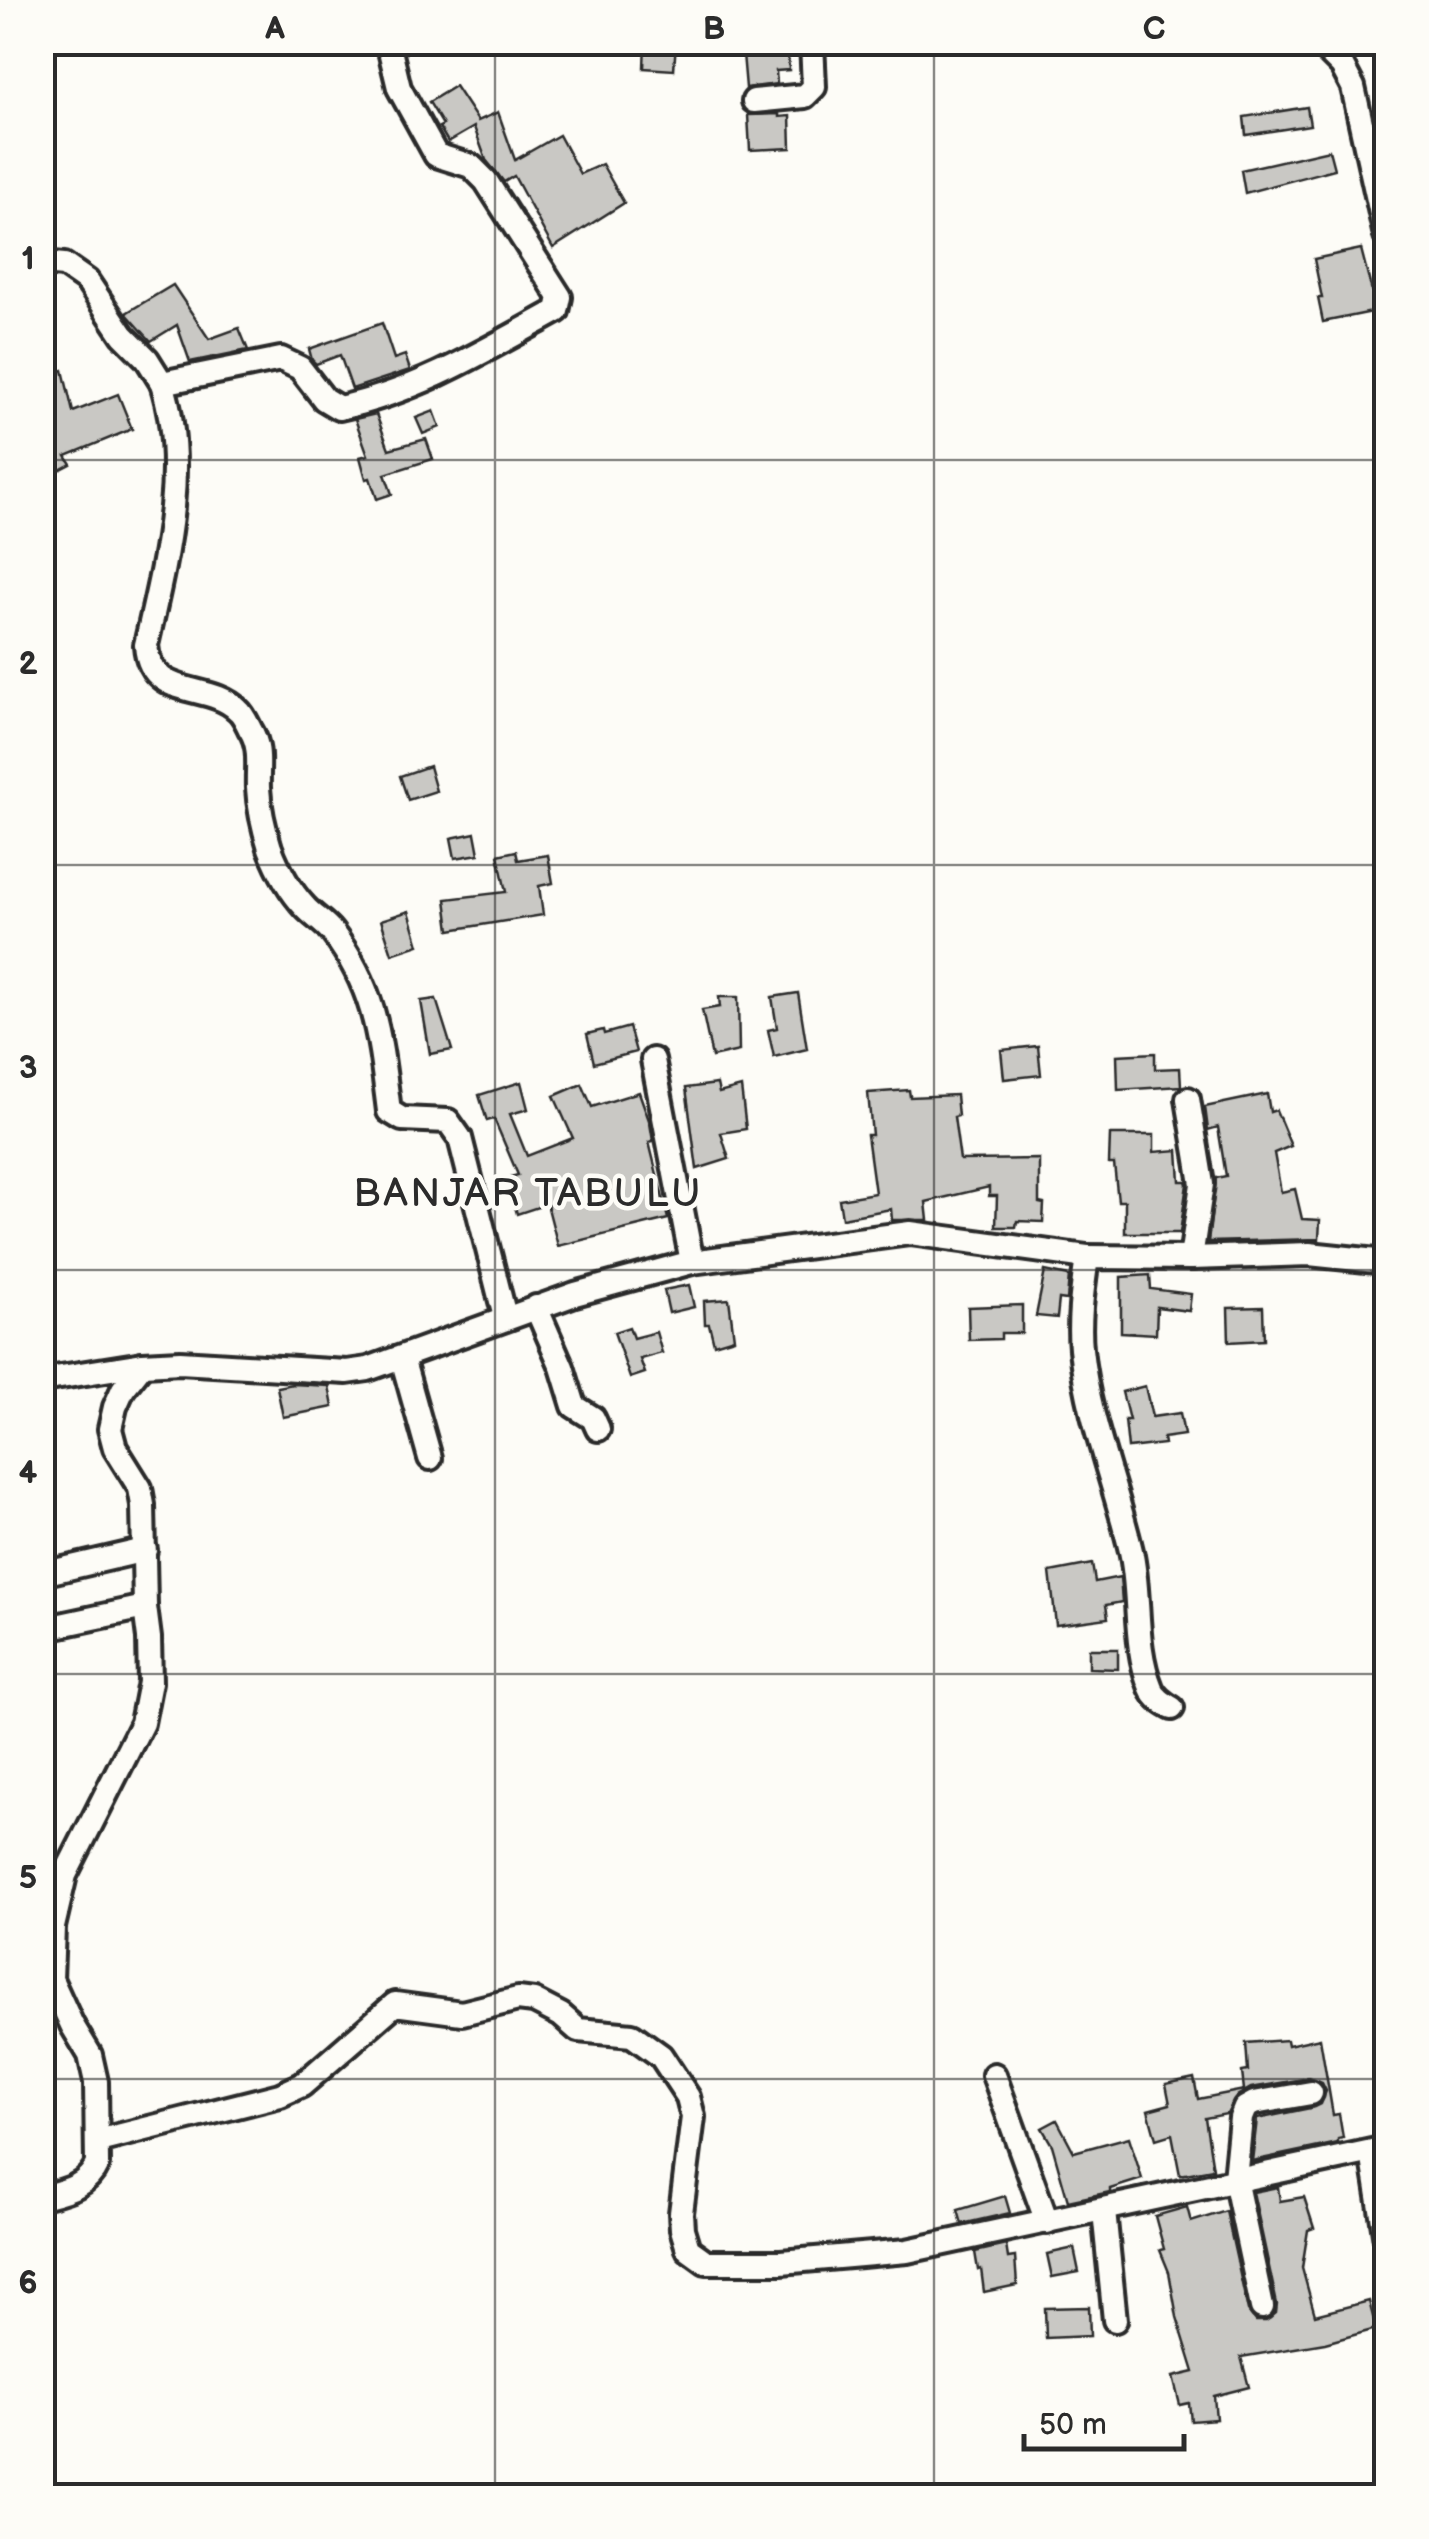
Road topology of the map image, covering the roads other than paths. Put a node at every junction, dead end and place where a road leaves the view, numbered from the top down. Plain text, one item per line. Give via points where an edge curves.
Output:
1 (388, 42) edge
2 (812, 42) edge
3 (1318, 42) edge
4 (754, 101) dead end
5 (1386, 236) edge
6 (42, 263) edge
7 (162, 383) junction
8 (652, 1060) dead end
9 (1188, 1099) dead end
10 (1087, 1257) junction
11 (1191, 1258) junction
12 (692, 1262) junction
13 (1386, 1262) edge
14 (536, 1307) junction
15 (505, 1317) junction
16 (402, 1358) junction
17 (144, 1364) junction
18 (42, 1380) edge
19 (598, 1429) dead end
20 (430, 1458) dead end
21 (144, 1550) junction
22 (42, 1574) edge
23 (144, 1607) junction
24 (42, 1630) edge
25 (1172, 1708) dead end
26 (994, 2076) dead end
27 (1312, 2094) dead end
28 (98, 2141) junction
29 (1379, 2150) edge
30 (1235, 2178) junction
31 (42, 2197) edge
32 (1104, 2211) junction
33 (1047, 2222) junction
34 (1386, 2240) edge
35 (1262, 2307) dead end
36 (1115, 2320) dead end

1 - 7 street via 400,88 436,155 471,166 486,181 546,272 560,308 395,395 338,408 300,368 281,359
2 - 4 street via 812,92
3 - 5 street via 1353,87
6 - 7 street via 64,265 87,281
7 - 15 street via 172,412 170,532 147,657 169,684 238,708 256,738 261,807 280,870 330,929 372,1000 393,1116 448,1121 460,1138
8 - 12 street
9 - 11 street via 1202,1184
10 - 11 street
10 - 12 street via 910,1233
10 - 25 street via 1081,1349 1104,1464 1132,1553 1150,1686
11 - 13 street via 1309,1254
12 - 14 street
14 - 15 street
14 - 19 street via 574,1406
15 - 16 street
16 - 17 street via 348,1372
16 - 20 street
17 - 18 street
17 - 21 street via 114,1407 110,1429 140,1488
21 - 22 street
21 - 23 street
23 - 24 street
23 - 28 street via 150,1682 142,1722 65,1875 53,1927 52,1978 90,2055
26 - 33 street
27 - 30 street via 1245,2108
28 - 31 street via 97,2164 86,2180
28 - 33 street via 302,2085 394,2004 462,2013 518,1999 547,2007 578,2030 632,2036 661,2056 680,2081 693,2117 682,2230 688,2250 706,2262 907,2252
29 - 30 street
29 - 34 street
30 - 32 street
30 - 35 street
32 - 33 street
32 - 36 street

